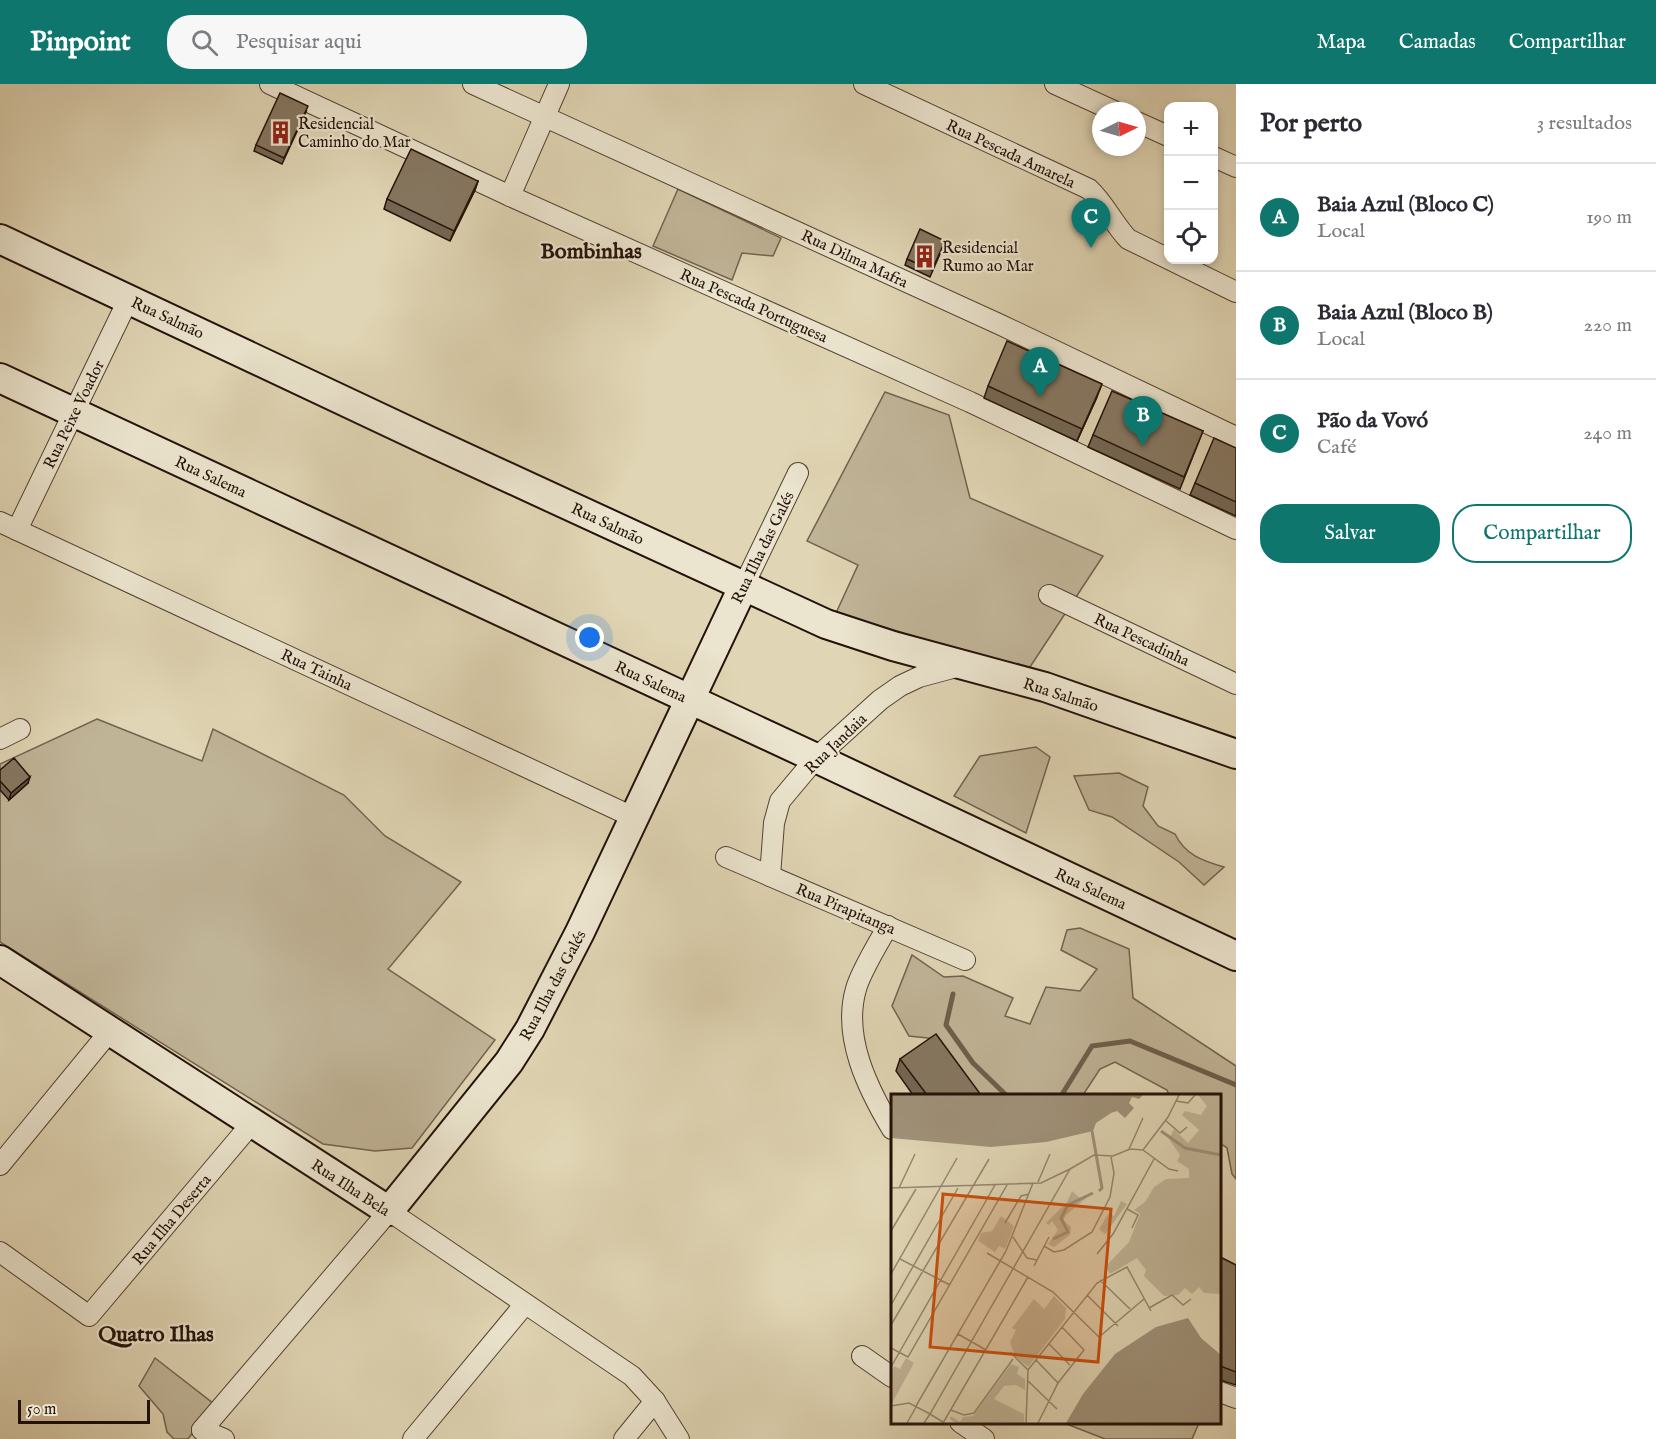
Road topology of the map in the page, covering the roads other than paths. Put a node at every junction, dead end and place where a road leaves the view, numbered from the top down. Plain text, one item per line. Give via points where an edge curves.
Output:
1 (270, 84) edge
2 (473, 84) edge
3 (559, 84) edge
4 (864, 84) edge
5 (1055, 84) edge
6 (1094, 102) edge
7 (544, 116) junction
8 (1146, 126) edge
9 (1164, 134) edge
10 (1218, 159) edge
11 (1236, 167) edge
12 (510, 196) junction
13 (0, 238) edge
14 (1236, 292) edge
15 (129, 298) junction
16 (0, 378) edge
17 (74, 412) junction
18 (1236, 437) edge
19 (798, 473) dead end
20 (8, 526) edge
21 (1236, 529) edge
22 (744, 585) junction
23 (1049, 595) dead end
24 (966, 665) junction
25 (1236, 684) edge
26 (689, 699) junction
27 (20, 729) dead end
28 (0, 740) edge
29 (1236, 754) edge
30 (816, 758) junction
31 (633, 817) junction
32 (726, 857) dead end
33 (770, 876) junction
34 (888, 927) junction
35 (1236, 956) edge
36 (0, 960) edge
37 (965, 960) dead end
38 (110, 1031) junction
39 (252, 1123) junction
40 (891, 1128) edge
41 (0, 1165) edge
42 (389, 1211) junction
43 (0, 1252) edge
44 (525, 1304) junction
45 (862, 1356) dead end
46 (891, 1376) edge
47 (1221, 1392) edge
48 (1236, 1398) edge
49 (655, 1401) junction
50 (963, 1424) edge
51 (204, 1435) edge
52 (224, 1439) edge
53 (413, 1439) edge
54 (624, 1439) edge
55 (679, 1439) edge
56 (984, 1439) edge

1 - 12 street, Rua Pescada Portuguesa
2 - 7 street, Rua Dilma Mafra
3 - 7 street
4 - 14 street, Rua Pescada Amarela via 1089,189 1128,239
5 - 6 street
7 - 12 street
7 - 18 street, Rua Dilma Mafra
8 - 9 street
10 - 11 street
12 - 21 street, Rua Pescada Portuguesa via 969,402
13 - 15 main road, Rua Salmão
15 - 17 street, Rua Peixe Voador
15 - 22 main road, Rua Salmão
16 - 17 main road, Rua Salema
17 - 20 street, Rua Peixe Voador
17 - 26 main road, Rua Salema
19 - 22 street, Rua Ilha das Galés
20 - 31 street, Rua Tainha
22 - 24 main road, Rua Salmão via 826,624
22 - 26 main road, Rua Ilha das Galés
23 - 25 street, Rua Pescadinha
24 - 29 main road, Rua Salmão via 1045,687
24 - 30 street, Rua Jandaia via 900,686
26 - 30 main road, Rua Salema
26 - 31 main road, Rua Ilha das Galés
27 - 28 street
30 - 33 street, Rua Jandaia via 780,801 774,823
30 - 35 main road, Rua Salema
31 - 42 main road, Rua Ilha das Galés via 530,1029 509,1062
32 - 33 street, Rua Pirapitanga
33 - 34 street, Rua Pirapitanga
34 - 37 street, Rua Pirapitanga
34 - 40 street via 856,987 852,1031 869,1086
36 - 38 main road, Rua Ilha Bela
38 - 39 main road, Rua Ilha Bela
38 - 41 street
39 - 42 main road, Rua Ilha Bela
39 - 43 street, Rua Ilha Deserta via 89,1316
42 - 44 street, Rua Ilha Bela
42 - 51 street, Rua Ilha das Galés
44 - 49 street, Rua Ilha Bela via 632,1376
44 - 53 street
45 - 46 street
47 - 48 street
49 - 54 street
49 - 55 street, Rua Ilha Bela
50 - 56 street
51 - 52 street

